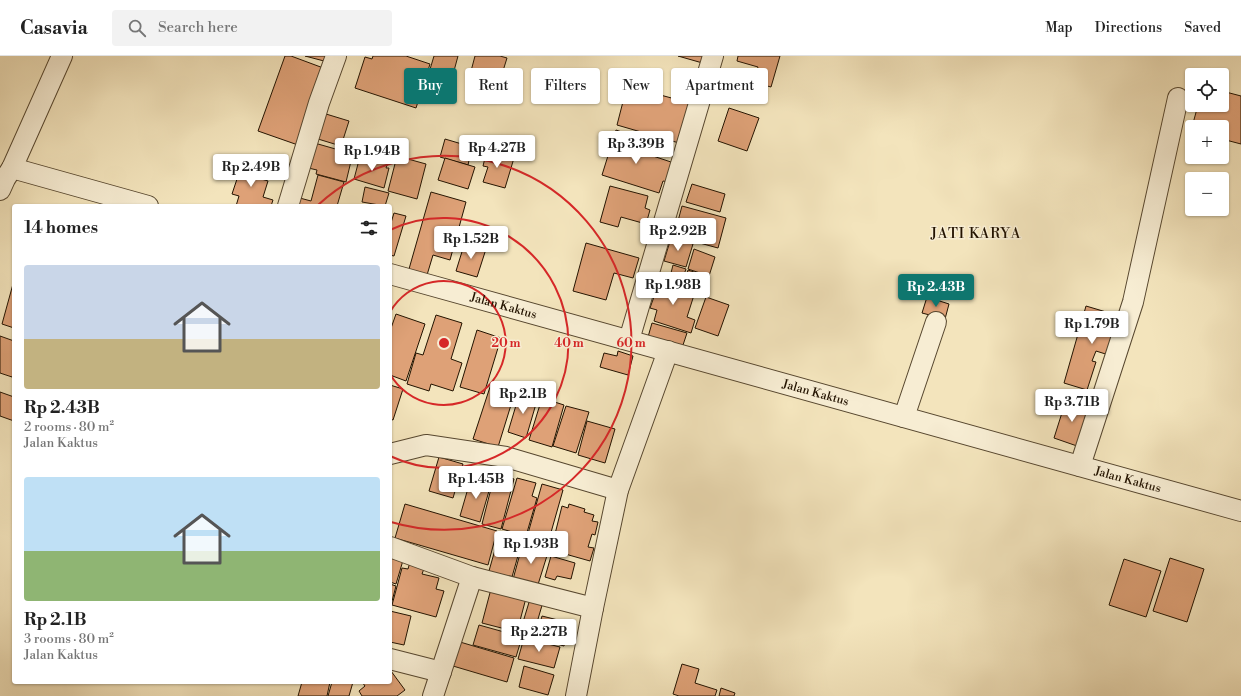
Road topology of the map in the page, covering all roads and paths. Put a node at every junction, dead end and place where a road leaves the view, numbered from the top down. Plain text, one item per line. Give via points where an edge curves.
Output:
1 (62, 56) edge
2 (336, 56) edge
3 (712, 56) edge
4 (1178, 98) dead end
5 (4, 179) edge
6 (137, 204) edge
7 (289, 204) edge
8 (392, 275) edge
9 (936, 322) dead end
10 (629, 340) junction
11 (668, 351) junction
12 (904, 417) junction
13 (392, 454) edge
14 (1080, 466) junction
15 (618, 490) junction
16 (1241, 511) edge
17 (392, 548) edge
18 (472, 577) junction
19 (593, 608) junction
20 (392, 660) edge
21 (440, 672) junction
22 (434, 696) edge
23 (576, 696) edge

1 - 5 street
2 - 7 street
3 - 10 street
4 - 14 street via 1133,302
5 - 6 street
8 - 10 street, Jalan Kaktus
9 - 12 street
10 - 11 street, Jalan Kaktus
11 - 12 street, Jalan Kaktus
11 - 15 street
12 - 14 street, Jalan Kaktus
13 - 15 street via 426,445 506,457
14 - 16 street, Jalan Kaktus
15 - 19 street
17 - 18 street
18 - 19 street
18 - 21 street
19 - 23 street
20 - 21 street
21 - 22 street

